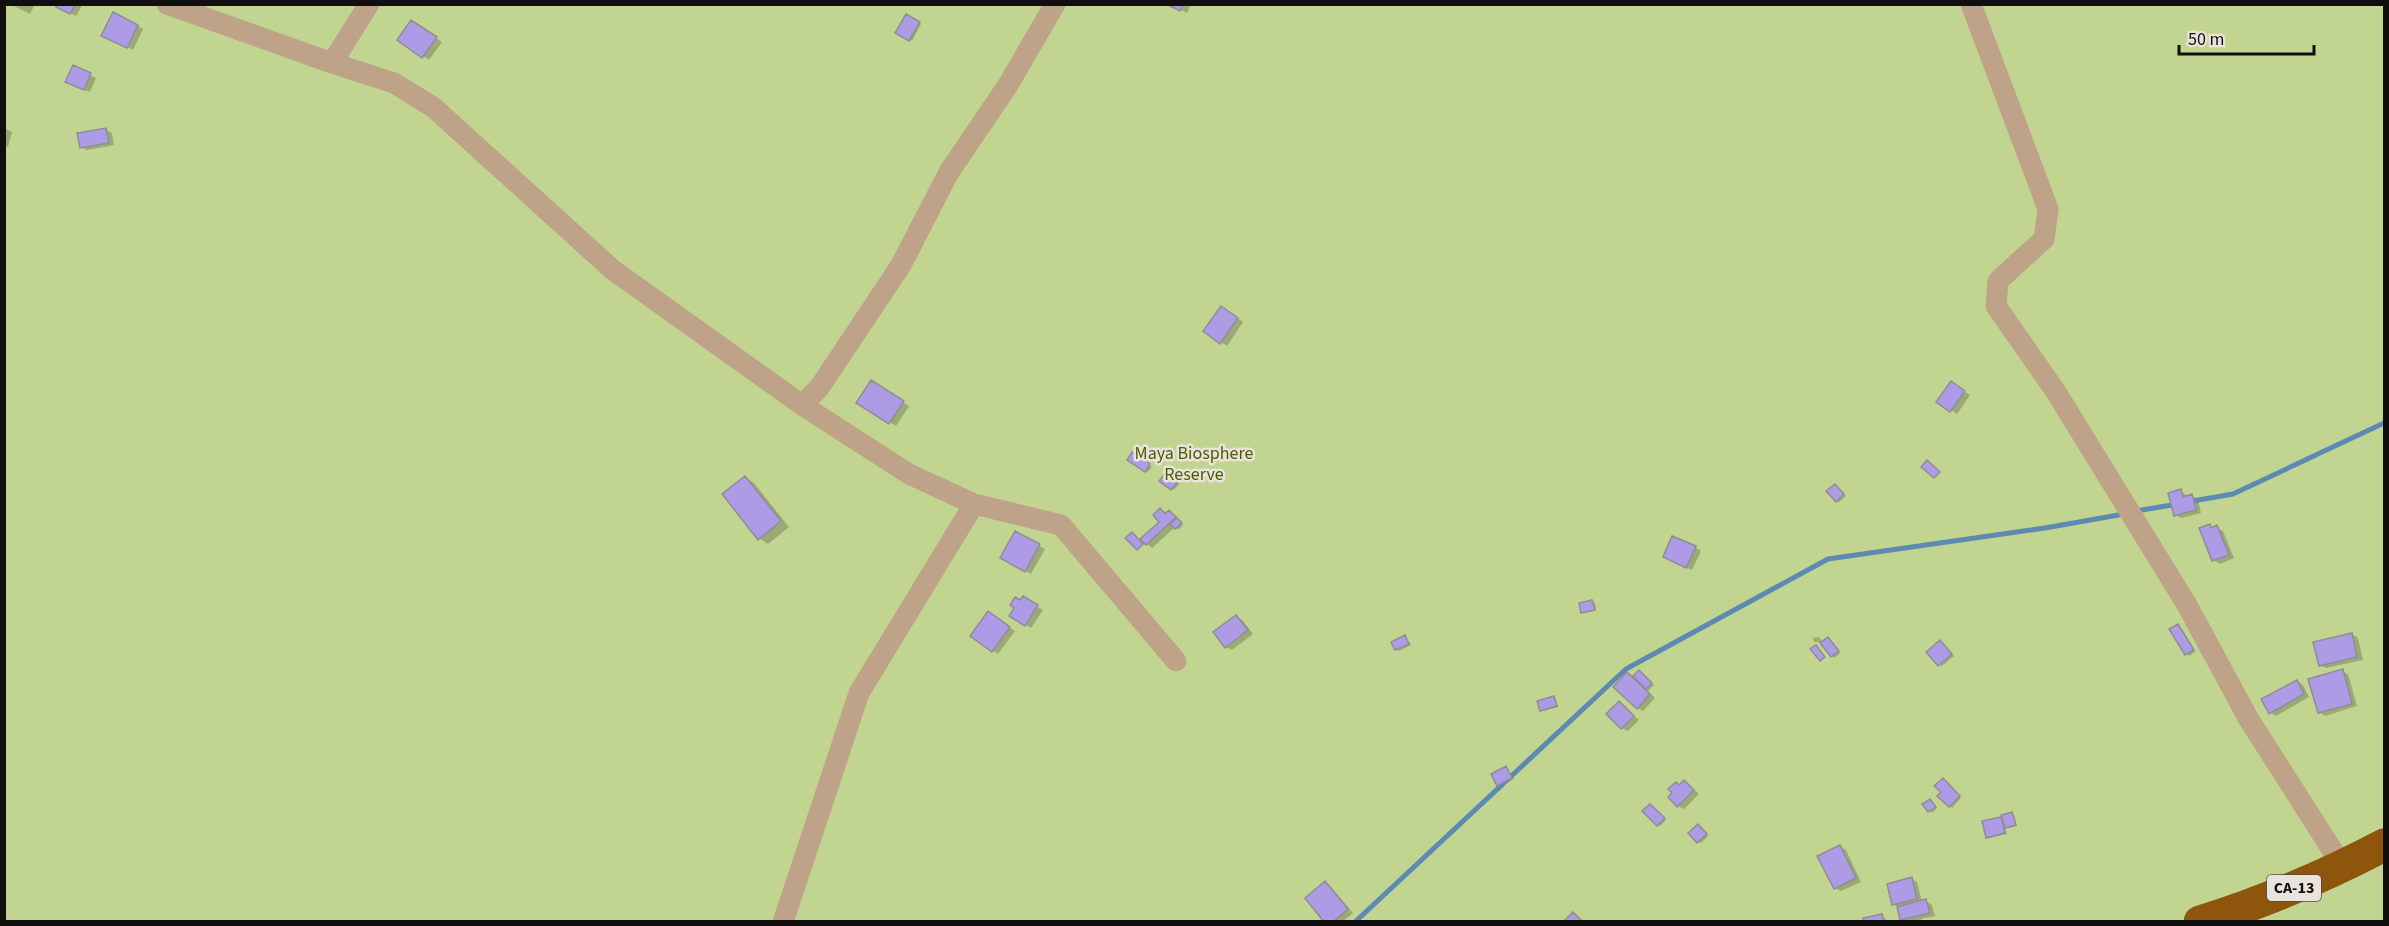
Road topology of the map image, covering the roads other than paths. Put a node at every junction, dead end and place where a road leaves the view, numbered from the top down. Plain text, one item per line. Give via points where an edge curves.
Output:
1 (167, 4) edge
2 (369, 4) edge
3 (1055, 4) edge
4 (1971, 4) edge
5 (195, 9) edge
6 (332, 63) junction
7 (802, 405) junction
8 (974, 504) junction
9 (1176, 661) dead end
10 (2385, 845) edge
11 (2343, 867) junction
12 (783, 921) edge
13 (2200, 921) edge

1 - 5 street
2 - 6 street
3 - 7 street via 1008,85 949,172 901,265 819,388
4 - 11 street via 2048,209 2044,238 1998,281 1996,306 2056,393 2181,595 2248,718
5 - 6 street
6 - 7 street via 394,83 433,107 613,270
7 - 8 street via 909,474
8 - 9 street via 1061,525
8 - 12 street via 859,693
10 - 11 highway, CA-13
11 - 13 highway, CA-13 via 2258,904

